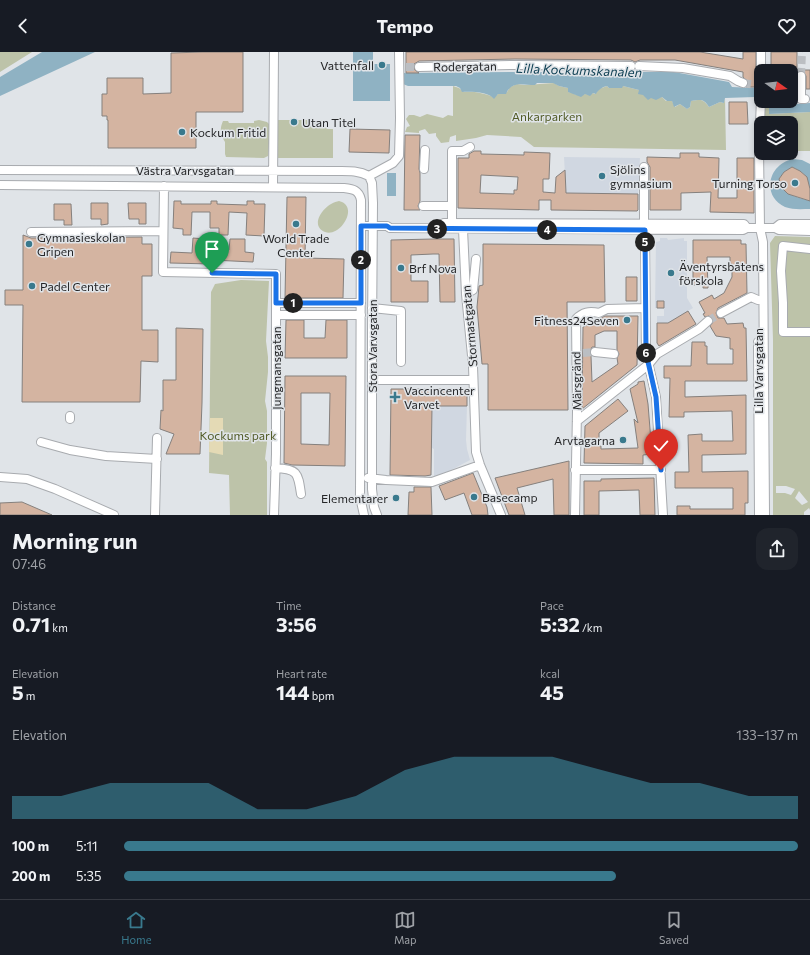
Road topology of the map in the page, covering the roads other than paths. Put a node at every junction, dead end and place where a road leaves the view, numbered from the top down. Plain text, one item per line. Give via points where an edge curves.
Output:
1 (274, 52) edge
2 (399, 52) edge
3 (761, 52) edge
4 (760, 64) edge
5 (630, 66) dead end
6 (639, 66) dead end
7 (419, 67) tunnel mouth
8 (802, 76) tunnel mouth
9 (743, 83) tunnel mouth
10 (805, 99) dead end
11 (761, 108) edge
12 (470, 147) dead end
13 (425, 150) dead end
14 (644, 167) dead end
15 (424, 169) dead end
16 (0, 170) edge
17 (274, 170) junction
18 (369, 176) junction
19 (0, 185) edge
20 (164, 186) junction
21 (273, 187) junction
22 (358, 192) joint
23 (424, 206) dead end
24 (452, 206) junction
25 (810, 224) edge
26 (361, 226) junction
27 (373, 226) junction
28 (452, 226) junction
29 (645, 227) junction
30 (760, 228) junction
31 (775, 228) junction
32 (463, 229) junction
33 (163, 231) junction
34 (810, 231) edge
35 (31, 232) dead end
36 (810, 249) edge
37 (476, 259) dead end
38 (466, 294) junction
39 (758, 300) junction
40 (276, 303) junction
41 (361, 303) junction
42 (372, 308) junction
43 (645, 308) junction
44 (721, 313) tunnel mouth
45 (276, 315) junction
46 (361, 315) junction
47 (708, 321) tunnel mouth
48 (810, 332) edge
49 (595, 352) tunnel mouth
50 (614, 354) dead end
51 (401, 362) dead end
52 (648, 365) junction
53 (372, 380) junction
54 (473, 380) junction
55 (577, 421) junction
56 (157, 438) dead end
57 (41, 442) dead end
58 (156, 459) junction
59 (480, 465) junction
60 (275, 468) junction
61 (575, 470) junction
62 (661, 470) junction
63 (0, 477) edge
64 (361, 477) junction
65 (372, 478) junction
66 (301, 494) dead end
67 (114, 515) edge
68 (155, 515) edge
69 (274, 515) edge
70 (364, 515) edge
71 (376, 515) edge
72 (501, 515) edge
73 (575, 515) edge
74 (663, 515) edge
75 (759, 515) edge
76 (765, 515) edge

1 - 17 street
2 - 18 street via 403,67 399,156 393,163
3 - 4 street, Lilla Varvsgatan
5 - 7 street, Rodergatan
6 - 9 street via 683,68 730,76
8 - 10 street via 799,88 801,99
11 - 30 street, Lilla Varvsgatan
12 - 24 street via 463,151 452,150
13 - 15 street
14 - 29 street
16 - 17 street, Västra Varvsgatan
17 - 18 street, Västra Varvsgatan via 353,171
17 - 21 street
18 - 27 street, Stora Varvsgatan via 373,189
19 - 20 street, Västra Varvsgatan
20 - 21 street, Västra Varvsgatan
20 - 33 street, Jungmansgatan
21 - 22 street, Västra Varvsgatan via 349,189
22 - 26 street, Stora Varvsgatan via 361,200
23 - 24 street
24 - 28 street
25 - 31 street via 780,224
26 - 27 street
26 - 41 street, Stora Varvsgatan
27 - 28 street via 387,226 390,223
27 - 42 street, Stora Varvsgatan
28 - 29 street
28 - 32 street
29 - 30 street via 744,230
29 - 32 street
29 - 43 street
30 - 31 street
30 - 39 street, Lilla Varvsgatan via 757,242
30 - 76 street, Lilla Varvsgatan via 763,242
31 - 34 street
32 - 38 street, Stormastgatan
33 - 35 street
33 - 40 street, Jungmansgatan via 163,272 276,274
36 - 48 street via 783,246 781,271 783,332
37 - 38 street via 473,290
38 - 54 street, Stormastgatan
39 - 44 street via 751,297
39 - 75 street, Lilla Varvsgatan
40 - 41 street
40 - 45 street, Jungmansgatan
41 - 46 street, Stora Varvsgatan
42 - 51 street via 401,310
42 - 53 street, Stora Varvsgatan
43 - 52 street
43 - 55 street, Märsgränd via 606,309 599,313 589,311 576,319 579,353
45 - 46 street
45 - 60 street, Jungmansgatan
46 - 64 street, Stora Varvsgatan
47 - 52 street via 657,354
49 - 50 street
52 - 55 street
52 - 62 street via 656,397
53 - 54 street
53 - 65 street, Stora Varvsgatan
54 - 59 street, Stormastgatan via 476,452
55 - 61 street, Märsgränd
56 - 58 street
57 - 58 street via 106,456
58 - 68 street
59 - 65 street via 432,482
59 - 72 street, Stormastgatan
60 - 66 street via 290,469 296,473
60 - 69 street, Jungmansgatan
61 - 62 street
61 - 73 street, Märsgränd
62 - 74 street
63 - 67 street via 27,479
64 - 65 street
64 - 70 street, Stora Varvsgatan via 360,497
65 - 71 street, Stora Varvsgatan

